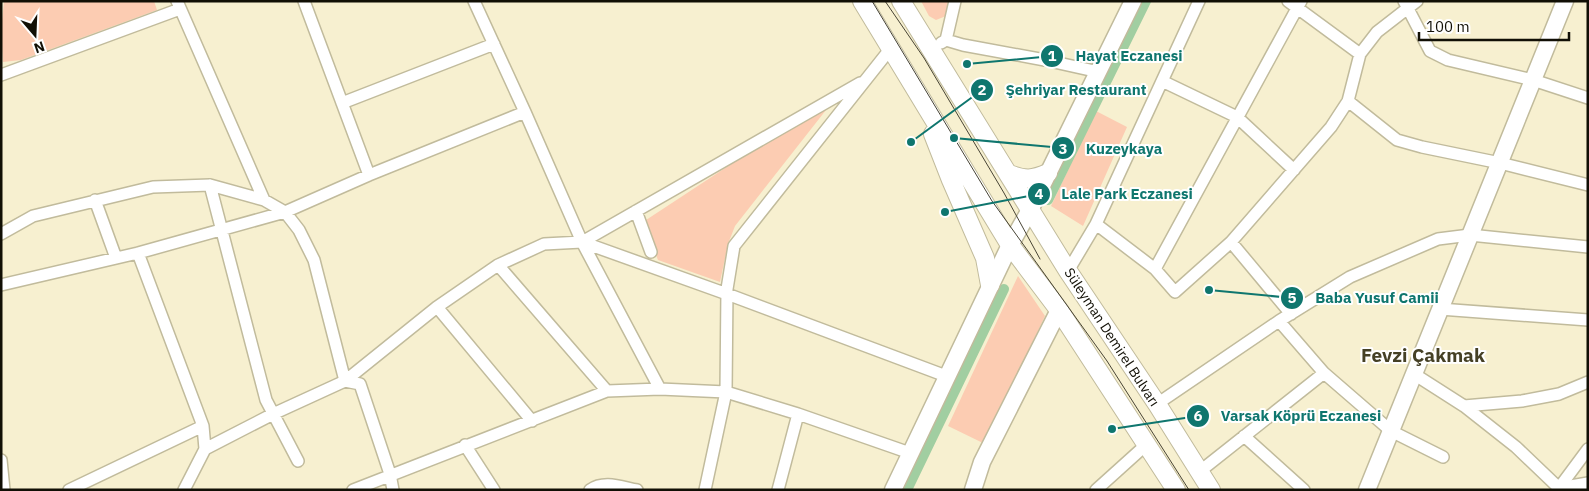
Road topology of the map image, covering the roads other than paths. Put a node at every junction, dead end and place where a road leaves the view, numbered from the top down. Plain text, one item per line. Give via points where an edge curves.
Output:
1 (304, 1) edge
2 (474, 1) edge
3 (862, 1) edge
4 (900, 1) edge
5 (955, 1) edge
6 (1133, 1) edge
7 (1199, 1) edge
8 (1565, 1) edge
9 (1410, 3) edge
10 (1295, 4) edge
11 (179, 5) edge
12 (946, 40) junction
13 (494, 44) junction
14 (891, 48) junction
15 (930, 50) junction
16 (1360, 54) junction
17 (1099, 72) junction
18 (1, 75) edge
19 (866, 80) junction
20 (1533, 80) junction
21 (1162, 81) junction
22 (917, 91) junction
23 (1588, 98) edge
24 (1348, 101) junction
25 (342, 102) junction
26 (525, 112) junction
27 (1237, 117) junction
28 (1500, 162) junction
29 (1294, 170) junction
30 (1048, 173) junction
31 (1009, 174) junction
32 (369, 175) junction
33 (210, 185) junction
34 (1588, 186) edge
35 (95, 200) junction
36 (264, 200) junction
37 (1031, 208) junction
38 (636, 211) junction
39 (285, 212) junction
40 (1096, 224) junction
41 (222, 230) junction
42 (1, 234) edge
43 (1470, 235) junction
44 (582, 242) junction
45 (1231, 242) junction
46 (1010, 245) junction
47 (1588, 247) edge
48 (651, 252) dead end
49 (138, 253) junction
50 (116, 258) junction
51 (498, 265) junction
52 (1155, 268) junction
53 (1068, 271) junction
54 (1, 285) edge
55 (990, 285) junction
56 (727, 294) junction
57 (437, 307) junction
58 (1440, 309) junction
59 (1059, 310) junction
60 (1291, 314) junction
61 (1588, 320) edge
62 (1280, 321) junction
63 (1324, 373) junction
64 (1414, 374) junction
65 (946, 376) junction
66 (345, 382) junction
67 (1588, 382) edge
68 (660, 389) junction
69 (607, 391) junction
70 (726, 392) junction
71 (1157, 404) junction
72 (1464, 406) junction
73 (273, 414) junction
74 (798, 414) junction
75 (532, 420) junction
76 (203, 426) junction
77 (1391, 431) junction
78 (1244, 436) junction
79 (1147, 444) junction
80 (465, 445) junction
81 (206, 449) junction
82 (1588, 449) edge
83 (910, 453) junction
84 (1443, 457) dead end
85 (1, 460) edge
86 (298, 461) dead end
87 (1200, 472) junction
88 (390, 474) junction
89 (1588, 483) edge
90 (1371, 488) edge
91 (1560, 489) edge
92 (4, 490) edge
93 (69, 490) edge
94 (184, 490) edge
95 (353, 490) edge
96 (393, 490) edge
97 (494, 490) edge
98 (590, 490) edge
99 (637, 490) edge
100 (706, 490) edge
101 (778, 490) edge
102 (892, 490) edge
103 (973, 490) edge
104 (1096, 490) edge
105 (1176, 490) edge
106 (1210, 490) edge
107 (1304, 490) edge

1 - 25 street
2 - 13 street
3 - 14 main road
4 - 15 main road, Süleyman Demirel Bulvarı
5 - 12 street
6 - 17 street
7 - 21 street
8 - 20 street
9 - 16 street via 1377,32
9 - 20 street via 1430,51 1448,60
10 - 16 street
10 - 27 street
11 - 18 street
11 - 36 street
12 - 15 street
12 - 17 street
13 - 25 street
13 - 26 street
14 - 19 street
14 - 22 main road
15 - 31 main road, Süleyman Demirel Bulvarı
16 - 24 street
17 - 30 street
19 - 38 street
19 - 56 street via 734,246
20 - 23 street
20 - 28 street
21 - 27 street
21 - 40 street
22 - 46 main road
22 - 55 main road via 985,258
24 - 28 street via 1397,140
24 - 29 street via 1331,127
25 - 32 street
26 - 32 street
26 - 44 street
27 - 29 street
27 - 52 street
28 - 34 street
28 - 43 street
29 - 45 street
30 - 31 main road via 1035,179
30 - 37 street
31 - 37 main road, Süleyman Demirel Bulvarı
32 - 39 street
33 - 35 street via 153,187
33 - 36 street
33 - 41 street
35 - 42 street via 33,216
35 - 50 street
36 - 39 street
37 - 46 street
37 - 53 main road, Süleyman Demirel Bulvarı
38 - 44 street
38 - 48 street
39 - 41 street
39 - 66 street via 299,230 314,260
40 - 52 street
40 - 53 street
41 - 49 street
41 - 73 street via 266,400
43 - 47 street
43 - 58 street
43 - 60 street via 1438,239 1350,277
44 - 51 street via 544,244
44 - 56 street
44 - 68 street
45 - 52 street via 1175,292
45 - 60 street
46 - 55 street
46 - 59 main road
49 - 50 street
49 - 76 street
50 - 54 street
51 - 57 street
51 - 69 street
53 - 71 main road, Süleyman Demirel Bulvarı
55 - 65 street
56 - 65 street
56 - 70 street
57 - 66 street
57 - 75 street
58 - 61 street
58 - 64 street
59 - 79 main road
59 - 103 street via 982,462
60 - 62 street
62 - 63 street
62 - 71 street
63 - 77 street
63 - 78 street
64 - 72 street
64 - 77 street
65 - 83 street
66 - 73 street
66 - 88 street via 360,384
67 - 72 street via 1559,394
68 - 69 street
68 - 70 street
69 - 75 street
70 - 74 street
70 - 100 street
71 - 87 main road, Süleyman Demirel Bulvarı
72 - 91 street via 1516,447
73 - 81 street
73 - 86 street
74 - 83 street
74 - 101 street
75 - 80 street
76 - 81 street
76 - 93 street
77 - 84 street
77 - 90 street
78 - 87 street
78 - 107 street
79 - 104 street
79 - 105 main road
80 - 88 street
80 - 97 street
81 - 94 street
82 - 91 street
83 - 102 street
85 - 92 street
87 - 106 main road, Süleyman Demirel Bulvarı
88 - 95 street
88 - 96 street
89 - 91 street
98 - 99 street via 606,484

